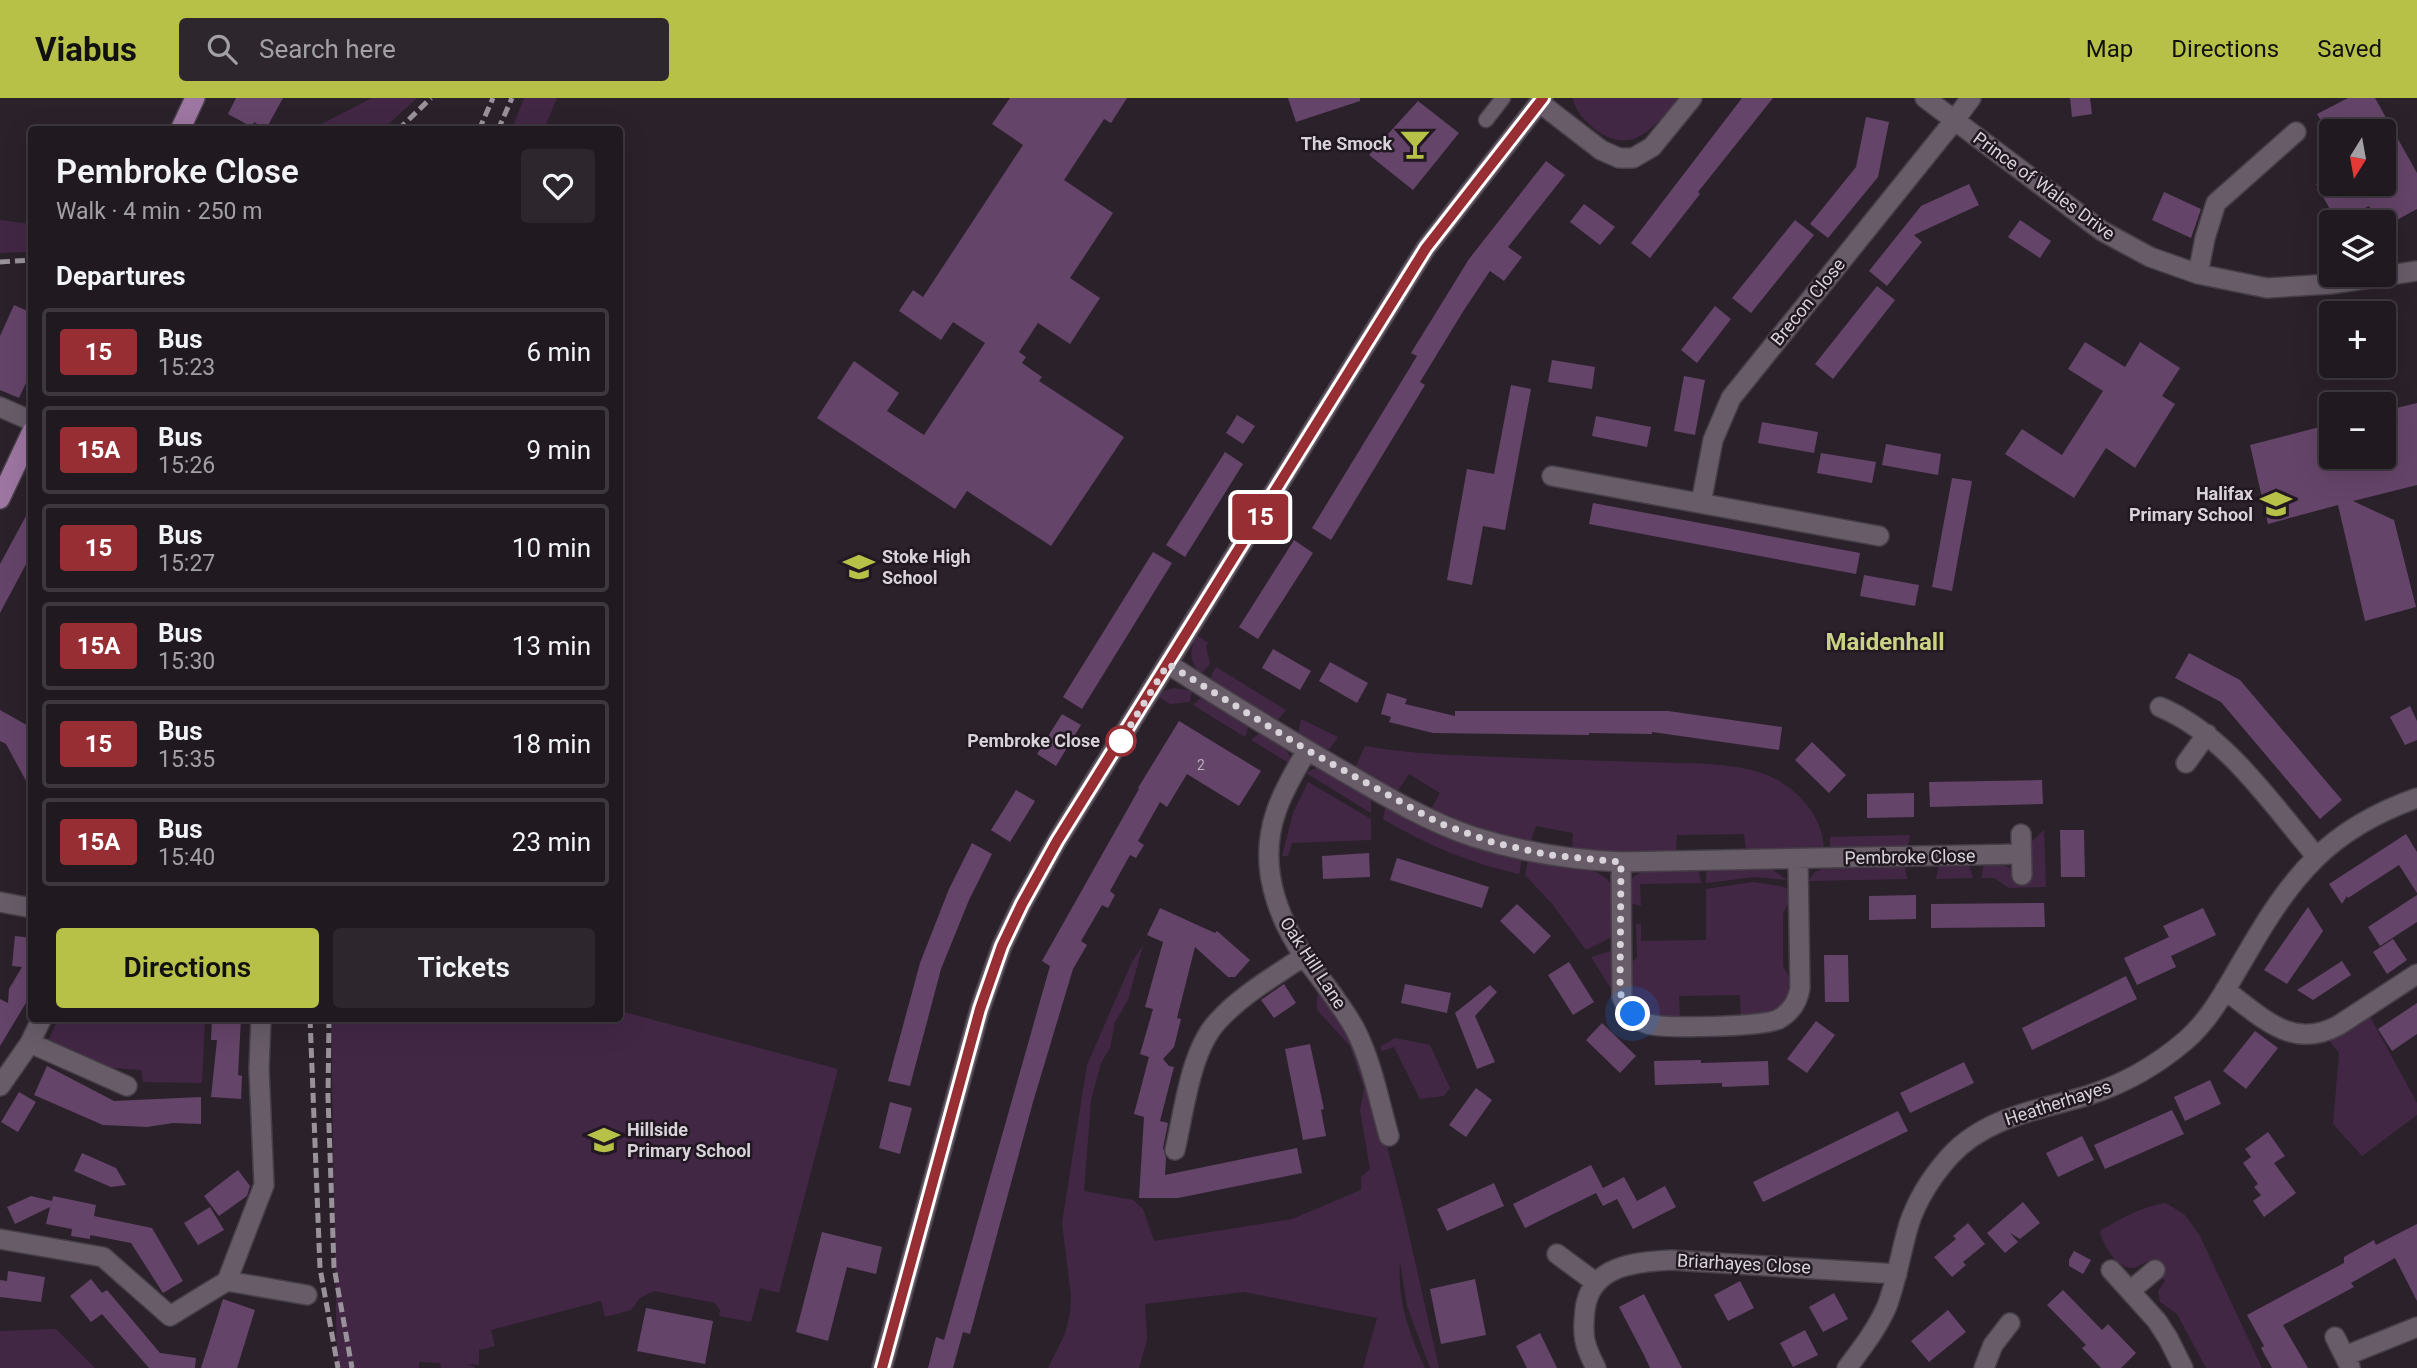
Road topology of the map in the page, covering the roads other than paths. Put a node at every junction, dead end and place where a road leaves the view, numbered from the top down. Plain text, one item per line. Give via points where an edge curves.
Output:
1 (195, 98) edge
2 (1503, 98) edge
3 (1692, 98) edge
4 (1925, 98) edge
5 (1971, 98) edge
6 (1541, 100) edge
7 (1486, 120) dead end
8 (1954, 121) junction
9 (182, 126) edge
10 (2296, 132) dead end
11 (2417, 271) edge
12 (2198, 274) junction
13 (0, 407) edge
14 (28, 419) edge
15 (28, 440) edge
16 (1552, 476) dead end
17 (0, 499) edge
18 (1701, 503) junction
19 (1879, 536) dead end
20 (1168, 664) junction
21 (2160, 707) dead end
22 (2207, 734) junction
23 (1307, 750) junction
24 (2186, 763) dead end
25 (2417, 799) edge
26 (2021, 834) dead end
27 (2021, 854) junction
28 (2316, 856) junction
29 (1798, 860) junction
30 (1621, 862) junction
31 (2022, 875) dead end
32 (0, 902) edge
33 (28, 907) edge
34 (1304, 956) junction
35 (2417, 974) edge
36 (2225, 990) junction
37 (40, 1022) edge
38 (261, 1022) edge
39 (30, 1043) junction
40 (0, 1086) edge
41 (127, 1086) dead end
42 (1389, 1136) dead end
43 (1175, 1150) dead end
44 (0, 1239) edge
45 (1557, 1254) dead end
46 (2111, 1270) dead end
47 (2155, 1270) dead end
48 (1897, 1275) junction
49 (227, 1281) junction
50 (1595, 1282) junction
51 (2130, 1291) junction
52 (307, 1295) dead end
53 (2010, 1323) dead end
54 (2417, 1327) edge
55 (2335, 1337) dead end
56 (2348, 1362) edge
57 (882, 1368) edge
58 (1596, 1368) edge
59 (1847, 1368) edge
60 (1984, 1368) edge
61 (2183, 1368) edge

1 - 9 main road
2 - 7 street
3 - 6 street via 1652,147 1633,158 1601,150
4 - 8 street, Prince of Wales Drive
5 - 8 street, Brecon Close
6 - 20 street via 1426,248
8 - 12 street, Prince of Wales Drive via 2102,231 2150,257
8 - 18 street, Brecon Close via 1731,398 1713,440
10 - 12 street via 2216,203
11 - 12 street, Prince of Wales Drive via 2267,288
13 - 14 street
15 - 17 main road
16 - 18 street
18 - 19 street
20 - 23 street, Pembroke Close
20 - 57 street via 1040,870 1002,946
21 - 22 street
22 - 24 street
22 - 28 street
23 - 30 street, Pembroke Close via 1414,811 1474,836 1549,855
23 - 34 street, Oak Hill Lane via 1276,810 1268,850 1274,897
25 - 28 street, Heatherhayes via 2369,820
26 - 27 street
27 - 29 street, Pembroke Close
27 - 31 street
28 - 36 street, Heatherhayes via 2277,903
29 - 30 street, Pembroke Close
29 - 30 street via 1801,982 1791,1009 1768,1022 1675,1026 1642,1021 1622,997
32 - 33 street
34 - 42 street, Oak Hill Lane via 1360,1040
34 - 43 street via 1228,1011 1207,1036 1196,1060
35 - 36 street via 2339,1025 2307,1035 2274,1025
36 - 48 street, Heatherhayes via 2188,1039 2138,1073 2103,1090 2006,1119 1961,1146 1916,1209
37 - 39 street
38 - 49 street via 264,1185
39 - 40 street
39 - 41 street
44 - 49 street via 103,1257 170,1316
45 - 50 street
46 - 51 street
47 - 51 street
48 - 50 street, Briarhayes Close via 1671,1260 1621,1268
48 - 59 street, Heatherhayes via 1880,1321
49 - 52 street
50 - 58 street via 1586,1302 1583,1336
51 - 61 street via 2163,1330
53 - 60 street via 1993,1345
54 - 56 street
55 - 56 street

